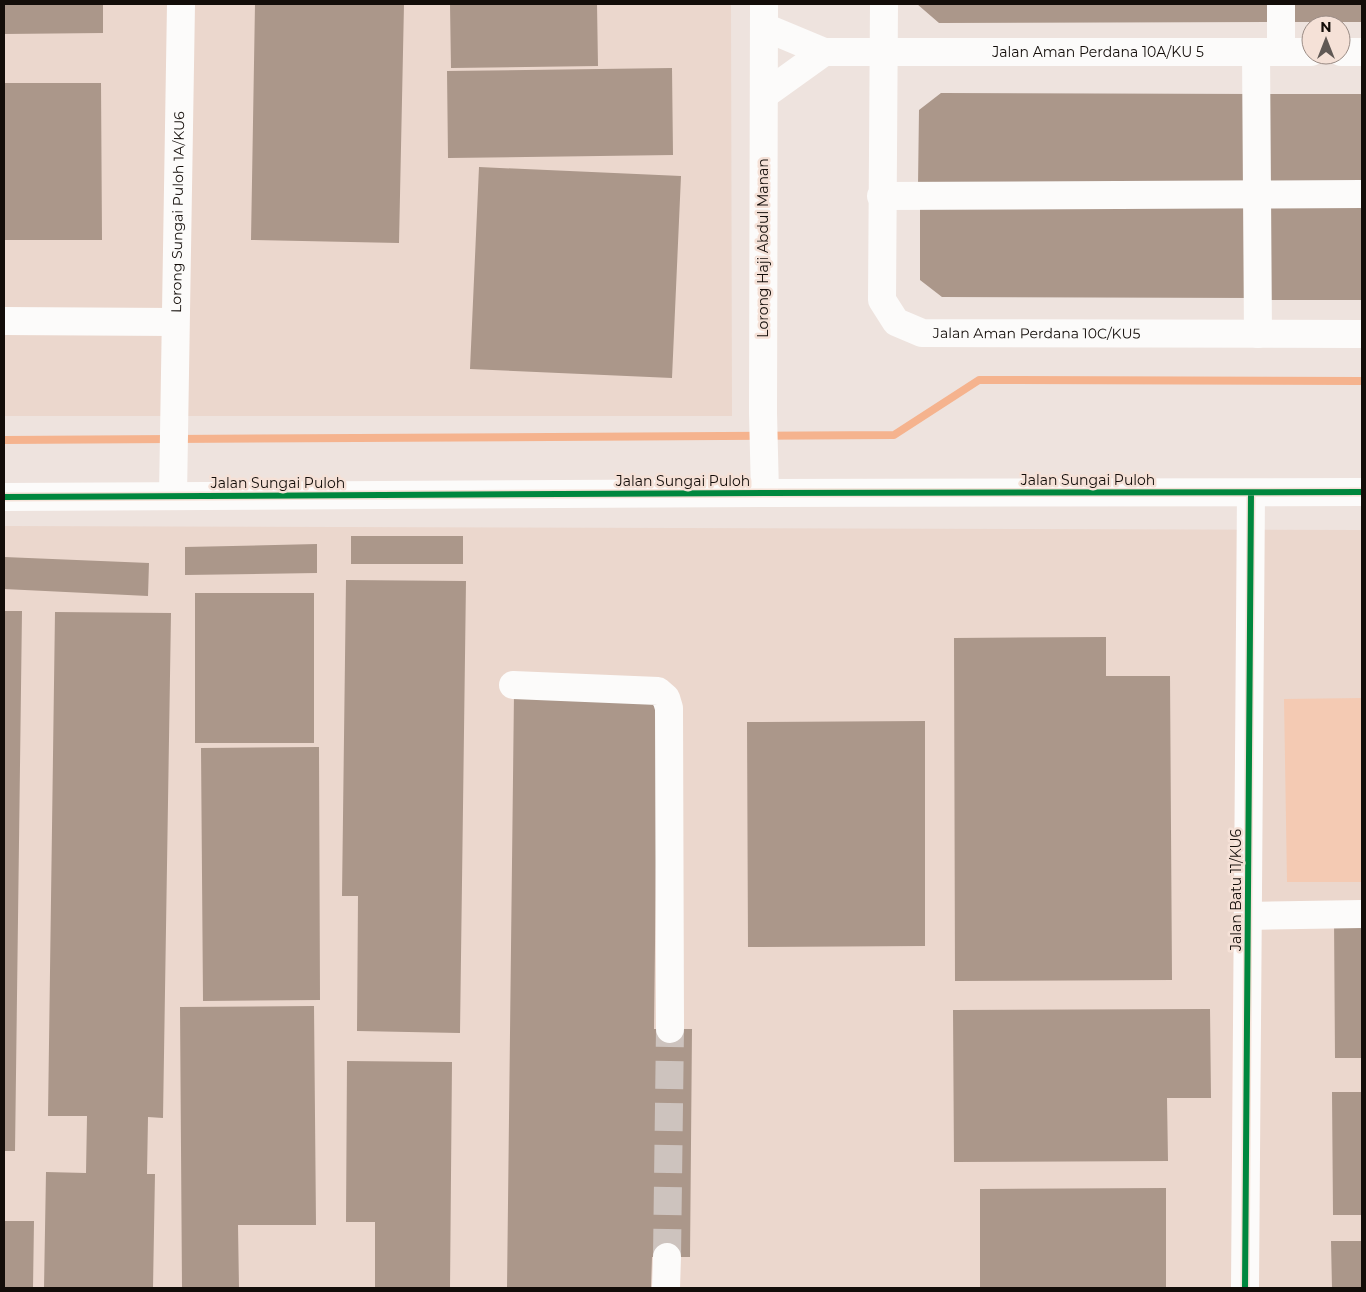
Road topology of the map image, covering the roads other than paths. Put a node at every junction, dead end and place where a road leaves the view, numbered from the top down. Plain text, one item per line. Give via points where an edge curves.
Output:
1 (181, 4) edge
2 (884, 4) edge
3 (1281, 4) edge
4 (764, 15) edge
5 (824, 52) junction
6 (1269, 52) junction
7 (1301, 52) edge
8 (884, 53) junction
9 (764, 95) junction
10 (1257, 194) junction
11 (1362, 194) edge
12 (882, 196) junction
13 (4, 321) edge
14 (174, 322) junction
15 (1258, 334) junction
16 (1362, 334) edge
17 (764, 480) junction
18 (1362, 492) edge
19 (1251, 493) junction
20 (173, 496) junction
21 (4, 497) edge
22 (513, 686) dead end
23 (1362, 914) edge
24 (1248, 916) junction
25 (670, 1029) tunnel mouth
26 (667, 1257) tunnel mouth
27 (666, 1288) edge
28 (1245, 1288) edge

1 - 14 street, Lorong Sungai Puloh 1A/KU6
2 - 8 street, Jalan Aman Perdana 10C/KU5
3 - 6 street
4 - 5 street
4 - 9 street, Lorong Haji Abdul Manan
5 - 8 street, Jalan Aman Perdana 10A/KU 5
5 - 9 street
6 - 7 street, Jalan Aman Perdana 10A/KU 5
6 - 8 street, Jalan Aman Perdana 10A/KU 5
6 - 10 street
8 - 12 street, Jalan Aman Perdana 10C/KU5
9 - 17 street, Lorong Haji Abdul Manan
10 - 11 street
10 - 12 street
10 - 15 street
12 - 15 street, Jalan Aman Perdana 10C/KU5 via 882,300 896,322 922,333
13 - 14 street
14 - 20 street, Lorong Sungai Puloh 1A/KU6
15 - 16 street, Jalan Aman Perdana 10C/KU5
17 - 19 street, Jalan Sungai Puloh
17 - 20 street, Jalan Sungai Puloh
18 - 19 street, Jalan Sungai Puloh
19 - 24 street, Jalan Batu 11/KU6
20 - 21 street, Jalan Sungai Puloh
22 - 25 street via 658,692 666,698 669,708
23 - 24 street
24 - 28 street, Jalan Batu 11/KU6
26 - 27 street

